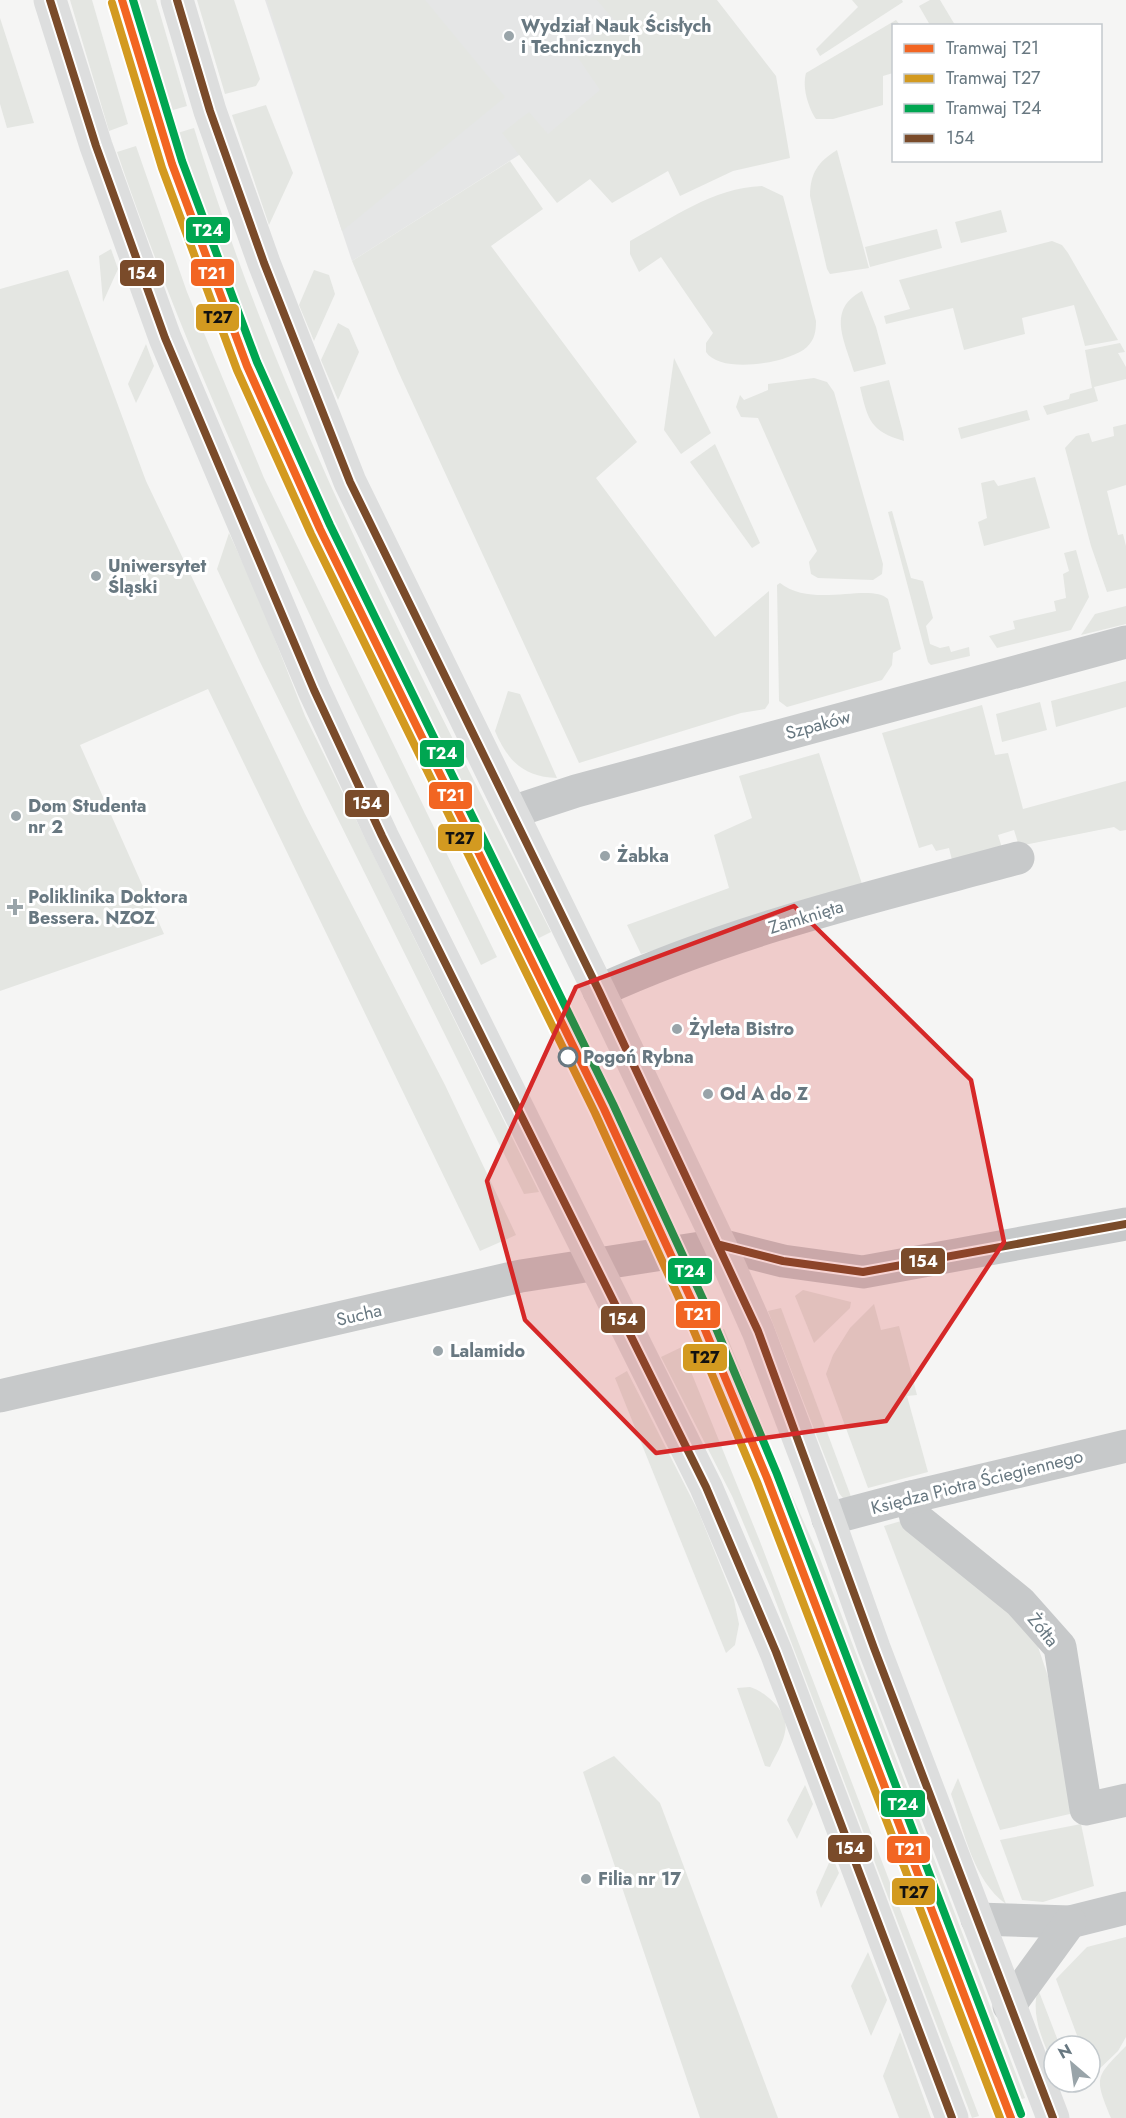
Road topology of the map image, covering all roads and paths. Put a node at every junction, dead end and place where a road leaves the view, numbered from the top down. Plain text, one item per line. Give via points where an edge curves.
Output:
1 (50, 0) edge
2 (177, 0) edge
3 (1126, 642) edge
4 (512, 812) junction
5 (1018, 858) dead end
6 (598, 992) junction
7 (1126, 1224) edge
8 (720, 1245) junction
9 (592, 1263) junction
10 (0, 1396) edge
11 (1126, 1446) edge
12 (911, 1497) junction
13 (828, 1520) junction
14 (1126, 1800) edge
15 (1126, 1908) edge
16 (977, 1918) junction
17 (1070, 1922) junction
18 (1009, 2006) junction
19 (952, 2118) edge
20 (1053, 2118) edge

1 - 9 street via 96,146 165,338 314,690
2 - 4 street via 210,111 264,263 350,482
3 - 4 street, Szpaków via 576,791
4 - 6 street
5 - 6 street, Zamknięta via 842,905 691,953
6 - 8 street
7 - 8 street via 863,1272 783,1261
8 - 9 street, Sucha
8 - 13 street via 758,1331
9 - 10 street, Sucha
9 - 19 street via 728,1537 776,1652
11 - 12 street, Księdza Piotra Ściegiennego
12 - 13 street, Księdza Piotra Ściegiennego
12 - 14 street, Żółta via 916,1518 1020,1602 1060,1647 1086,1809
13 - 16 street
15 - 17 street
16 - 17 street
16 - 18 street
17 - 18 street
18 - 20 street

